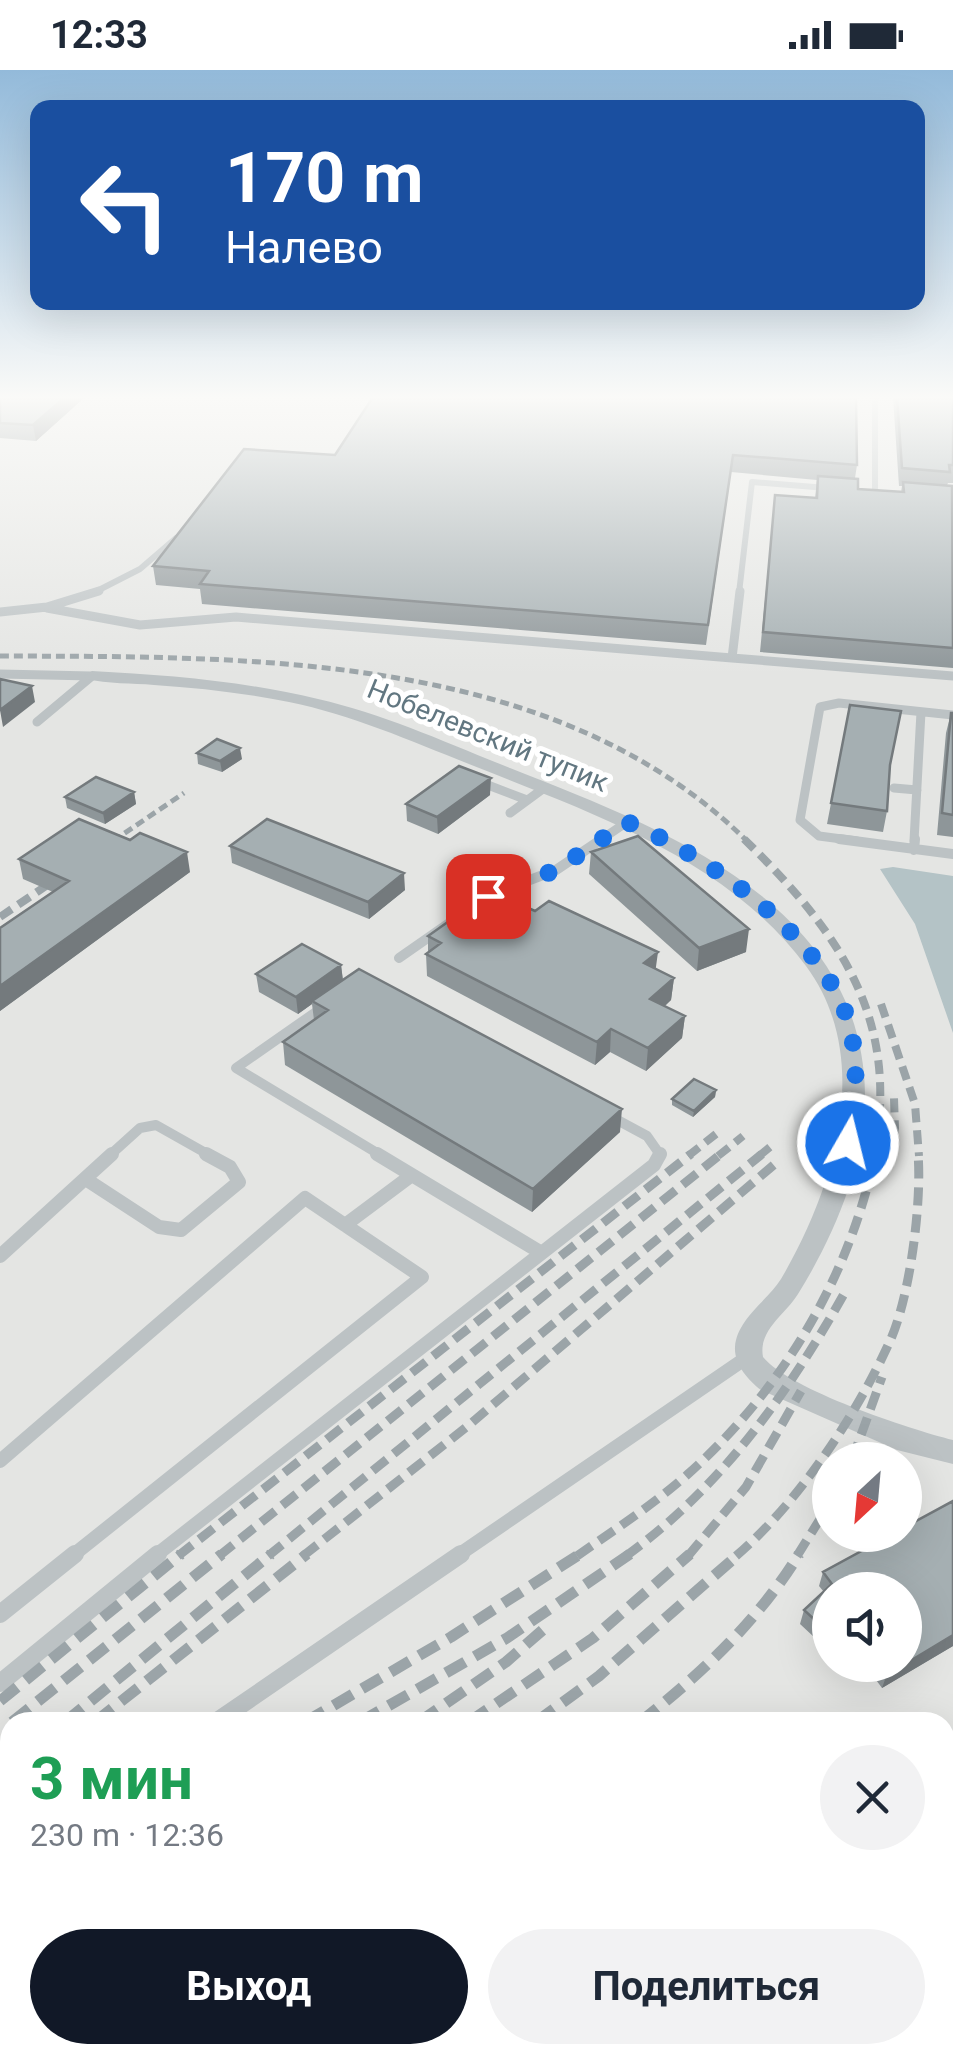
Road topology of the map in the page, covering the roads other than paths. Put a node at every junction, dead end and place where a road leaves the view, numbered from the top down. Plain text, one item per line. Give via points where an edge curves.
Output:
1 (751, 490) edge
2 (858, 490) edge
3 (875, 491) joint
4 (895, 493) edge
5 (180, 532) edge
6 (47, 608) junction
7 (0, 612) edge
8 (732, 658) junction
9 (0, 674) edge
10 (92, 676) junction
11 (953, 676) edge
12 (921, 712) junction
13 (953, 715) edge
14 (37, 722) dead end
15 (472, 779) edge
16 (894, 788) edge
17 (917, 790) junction
18 (535, 794) junction
19 (510, 813) dead end
20 (627, 822) junction
21 (914, 850) junction
22 (953, 854) edge
23 (399, 958) dead end
24 (344, 992) edge
25 (599, 1110) edge
26 (412, 1174) junction
27 (88, 1180) junction
28 (345, 1225) junction
29 (540, 1252) junction
30 (0, 1256) edge
31 (749, 1356) junction
32 (953, 1452) edge
33 (0, 1461) edge
34 (0, 1614) edge
35 (0, 1683) edge
36 (231, 1712) edge

1 - 8 lane
2 - 3 lane
3 - 4 lane
5 - 6 lane via 145,567
6 - 7 lane
6 - 8 lane via 140,625 236,617
8 - 11 lane
9 - 10 lane
10 - 14 lane
10 - 18 street, Нобелевский тупик via 301,698 350,712
12 - 13 lane
12 - 17 lane
12 - 21 lane via 820,707 800,820 819,836
15 - 18 lane
16 - 17 lane
17 - 21 lane
18 - 19 lane
18 - 20 street, Нобелевский тупик
20 - 23 lane via 556,870 488,896
20 - 31 street, Нобелевский тупик via 698,859 783,925 823,973 848,1020 856,1111 840,1174 790,1286 750,1338
21 - 22 lane
24 - 26 lane via 236,1068
25 - 29 lane via 650,1137 661,1156
26 - 28 lane
26 - 29 lane
27 - 27 lane via 158,1227 181,1230 239,1182 230,1167 156,1125 140,1128
27 - 30 lane
28 - 33 lane via 305,1198
28 - 34 lane via 422,1277
29 - 35 lane
31 - 32 street via 771,1382 907,1442
31 - 36 lane

